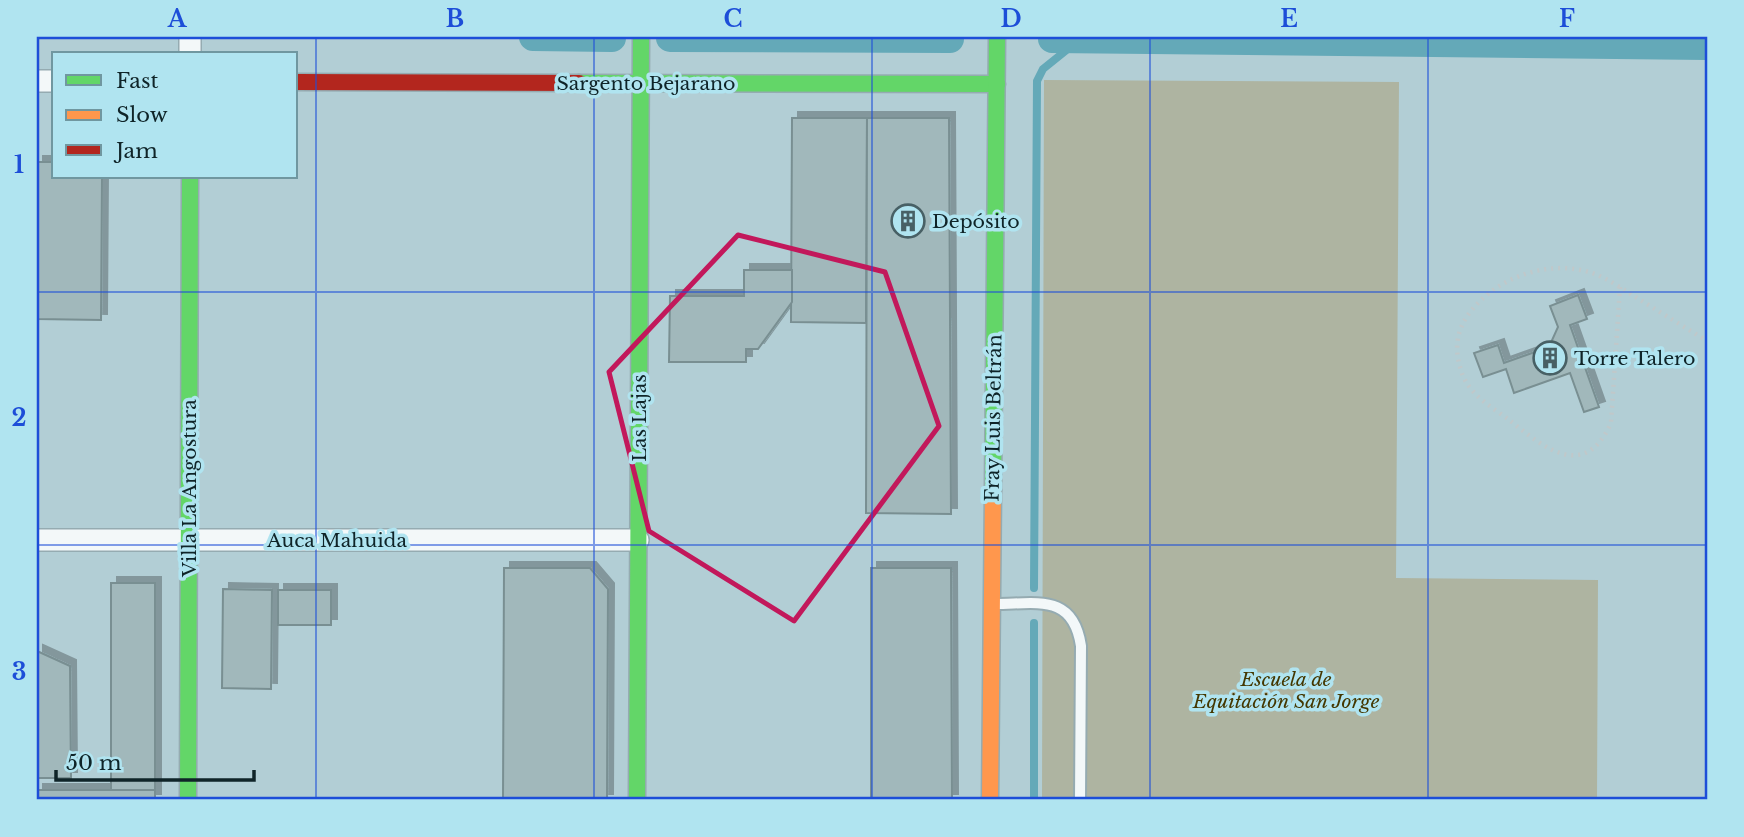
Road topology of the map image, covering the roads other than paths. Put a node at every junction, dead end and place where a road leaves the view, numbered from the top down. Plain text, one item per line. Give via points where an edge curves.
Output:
1 (641, 37) edge
2 (997, 37) edge
3 (298, 82) edge
4 (641, 83) junction
5 (997, 84) junction
6 (190, 178) edge
7 (37, 540) edge
8 (189, 540) junction
9 (638, 540) junction
10 (992, 604) junction
11 (188, 800) edge
12 (637, 800) edge
13 (990, 800) edge
14 (1080, 800) edge

1 - 4 street, Las Lajas
2 - 5 street, Fray Luis Beltrán
3 - 4 street, Sargento Bejarano
4 - 5 street, Sargento Bejarano
4 - 9 street, Las Lajas
5 - 10 street, Fray Luis Beltrán
6 - 8 street, Villa La Angostura
7 - 8 street, Auca Mahuida
8 - 9 street, Auca Mahuida
8 - 11 street, Villa La Angostura
9 - 12 street, Las Lajas
10 - 13 street, Fray Luis Beltrán
10 - 14 lane via 1052,605 1070,615 1076,625 1081,646

